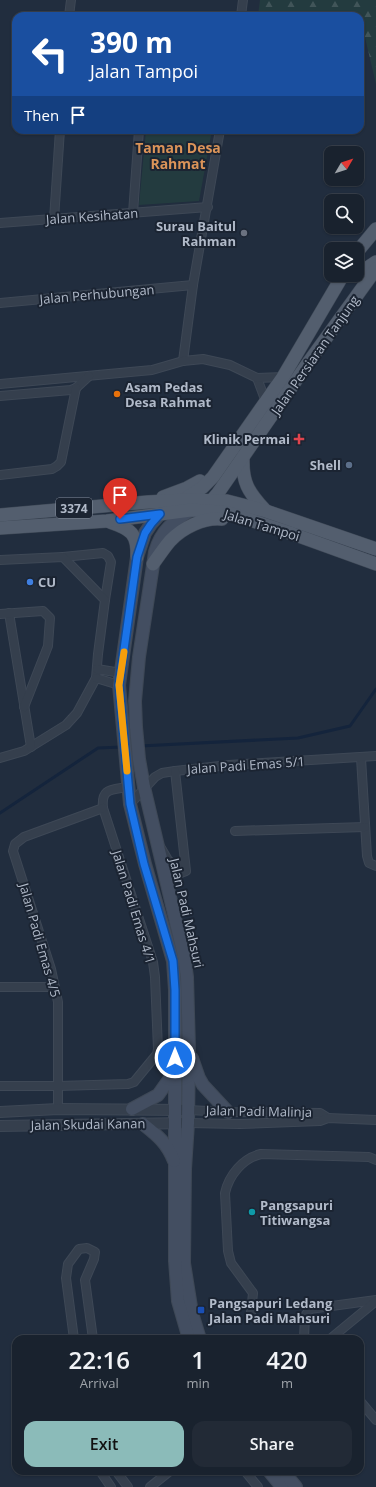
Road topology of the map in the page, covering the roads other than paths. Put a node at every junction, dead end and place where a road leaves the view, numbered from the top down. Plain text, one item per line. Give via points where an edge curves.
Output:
1 (71, 0) edge
2 (243, 0) edge
3 (70, 12) edge
4 (242, 12) edge
5 (60, 134) edge
6 (139, 134) edge
7 (219, 134) edge
8 (208, 207) junction
9 (133, 213) junction
10 (54, 219) junction
11 (0, 223) edge
12 (372, 233) edge
13 (364, 243) edge
14 (364, 246) edge
15 (376, 262) edge
16 (376, 269) edge
17 (364, 271) edge
18 (339, 282) edge
19 (193, 286) junction
20 (0, 303) edge
21 (184, 361) junction
22 (88, 376) junction
23 (283, 377) junction
24 (257, 378) junction
25 (0, 384) edge
26 (76, 388) junction
27 (0, 396) edge
28 (266, 402) junction
29 (243, 457) junction
30 (224, 461) junction
31 (0, 475) edge
32 (212, 500) junction
33 (148, 502) junction
34 (188, 505) junction
35 (266, 511) junction
36 (0, 514) edge
37 (160, 514) junction
38 (107, 521) junction
39 (2, 529) edge
40 (293, 534) junction
41 (376, 549) edge
42 (63, 557) junction
43 (137, 557) junction
44 (0, 560) edge
45 (153, 564) junction
46 (376, 564) edge
47 (105, 600) junction
48 (9, 613) junction
49 (0, 614) edge
50 (97, 669) junction
51 (96, 678) junction
52 (120, 679) junction
53 (24, 707) junction
54 (31, 746) junction
55 (376, 756) edge
56 (0, 758) edge
57 (361, 758) junction
58 (175, 770) junction
59 (144, 787) junction
60 (128, 788) junction
61 (130, 804) junction
62 (103, 808) junction
63 (365, 827) junction
64 (235, 831) dead end
65 (156, 839) junction
66 (372, 865) edge
67 (186, 868) junction
68 (166, 882) junction
69 (0, 987) edge
70 (55, 987) junction
71 (190, 1049) junction
72 (175, 1070) junction
73 (0, 1086) edge
74 (58, 1086) junction
75 (58, 1109) junction
76 (132, 1109) junction
77 (176, 1109) junction
78 (188, 1110) junction
79 (0, 1112) edge
80 (228, 1112) junction
81 (328, 1118) junction
82 (376, 1120) edge
83 (176, 1123) junction
84 (188, 1123) junction
85 (143, 1124) junction
86 (0, 1126) edge
87 (376, 1160) edge
88 (176, 1166) junction
89 (376, 1301) edge
90 (251, 1313) dead end
91 (73, 1335) edge
92 (92, 1335) edge
93 (188, 1335) edge
94 (199, 1335) edge
95 (304, 1335) edge
96 (335, 1335) edge
97 (364, 1406) edge
98 (376, 1420) edge
99 (103, 1475) edge
100 (119, 1475) edge
101 (165, 1475) edge
102 (248, 1475) edge
103 (273, 1475) edge
104 (286, 1475) edge
105 (111, 1487) edge
106 (128, 1487) edge
107 (150, 1487) edge
108 (258, 1487) edge
109 (282, 1487) edge
110 (296, 1487) edge

1 - 3 street
2 - 4 street
5 - 10 street
6 - 9 street
7 - 8 street
8 - 9 street, Jalan Kesihatan
8 - 19 street
9 - 10 street, Jalan Kesihatan
10 - 11 street, Jalan Kesihatan
12 - 13 main road
12 - 14 main road
15 - 17 main road
16 - 29 main road, Jalan Persiaran Tanjung
18 - 23 main road, Jalan Persiaran Tanjung
19 - 20 street, Jalan Perhubungan
19 - 21 street
21 - 22 street via 152,370
21 - 24 street via 216,361
22 - 25 street
22 - 26 street
23 - 24 street
23 - 28 main road, Jalan Persiaran Tanjung
24 - 28 street
26 - 27 street
26 - 31 street via 61,462 52,469
28 - 30 main road, Jalan Persiaran Tanjung
29 - 32 main road, Jalan Persiaran Tanjung
29 - 35 main road via 242,474 255,500
30 - 33 main road via 187,488
30 - 34 main road, Jalan Persiaran Tanjung
32 - 34 main road, Jalan Tampoi / 3374
32 - 35 main road, Jalan Tampoi / 3374 via 238,503
33 - 34 main road, Jalan Tampoi / 3374
33 - 36 main road, Jalan Tampoi / 3374
34 - 37 main road, Jalan Persiaran Tanjung
34 - 40 main road, Jalan Tampoi / 3374 via 232,514
34 - 45 main road, Jalan Padi Mahsuri via 157,542
35 - 41 main road, Jalan Tampoi / 3374
37 - 38 main road, 3374
37 - 43 main road, Jalan Padi Mahsuri via 145,533
38 - 39 main road, 3374
38 - 43 main road via 122,526 133,534 138,546
40 - 45 main road via 271,533 236,521 207,520 187,528 170,541
40 - 46 main road, Jalan Tampoi / 3374
42 - 44 street
42 - 47 street
42 - 47 street via 103,553 108,556 111,562
43 - 52 main road, Jalan Padi Mahsuri
45 - 59 main road, Jalan Padi Mahsuri via 138,657 135,700 139,759
47 - 50 street
48 - 49 street
48 - 53 street
48 - 53 street via 43,611 50,618 48,646
50 - 51 street
50 - 52 street
51 - 52 street
51 - 54 street via 77,713 66,725
52 - 60 main road, Jalan Padi Mahsuri
53 - 54 street
54 - 56 street via 24,751
55 - 57 street, Jalan Padi Emas 5/1
57 - 58 street, Jalan Padi Emas 5/1
57 - 63 street
58 - 59 street, Jalan Padi Emas 5/1 via 162,773
58 - 67 street
59 - 61 street, Jalan Padi Emas 5/1
59 - 65 main road, Jalan Padi Mahsuri
60 - 61 main road, Jalan Padi Mahsuri
60 - 62 street via 110,790 104,794
61 - 72 main road, Jalan Padi Mahsuri via 144,864 173,961
62 - 70 street, Jalan Padi Emas 4/5 via 24,837 14,844 13,851
62 - 74 street, Jalan Padi Emas 4/1 via 152,962 158,1049 157,1054 134,1082
63 - 64 street
63 - 66 street via 366,856
65 - 67 street via 168,860 174,865
65 - 68 main road, Jalan Padi Mahsuri
67 - 68 street
68 - 71 main road, Jalan Padi Mahsuri via 184,956
69 - 70 street
70 - 74 street, Jalan Padi Emas 4/5 via 58,1002
71 - 78 main road, Jalan Padi Mahsuri
71 - 80 main road via 203,1085
72 - 76 main road via 158,1095
72 - 77 main road, Jalan Padi Mahsuri
73 - 74 street
74 - 75 street, Jalan Padi Emas 4/5
75 - 76 street, Jalan Skudai Kanan
75 - 79 street, Jalan Skudai Kanan
76 - 77 street, Jalan Skudai Kanan
77 - 78 street, Jalan Skudai Kanan
77 - 83 main road, Jalan Padi Mahsuri
78 - 80 street, Jalan Padi Malinja
78 - 84 main road, Jalan Padi Mahsuri
80 - 81 street, Jalan Padi Malinja via 320,1112
81 - 82 street, Jalan Padi Malinja
81 - 84 street, Jalan Padi Malinja via 320,1121 240,1124
83 - 84 street, Jalan Skudai Kanan
83 - 85 street, Jalan Skudai Kanan
83 - 88 main road, Jalan Padi Mahsuri
84 - 94 main road, Jalan Padi Mahsuri via 184,1263 192,1312
85 - 86 street, Jalan Skudai Kanan
85 - 88 main road via 165,1143
87 - 90 street via 369,1157 261,1154 244,1162 232,1175 225,1193 228,1250 231,1263 253,1293
88 - 93 main road, Jalan Padi Mahsuri via 175,1261 178,1300
89 - 95 street via 310,1309 305,1316
89 - 96 street
91 - 92 street via 66,1278 68,1264 79,1249 87,1248 95,1252 85,1280
97 - 98 street
99 - 105 street
100 - 106 street
101 - 107 street
102 - 108 street
103 - 109 main road
104 - 110 main road

